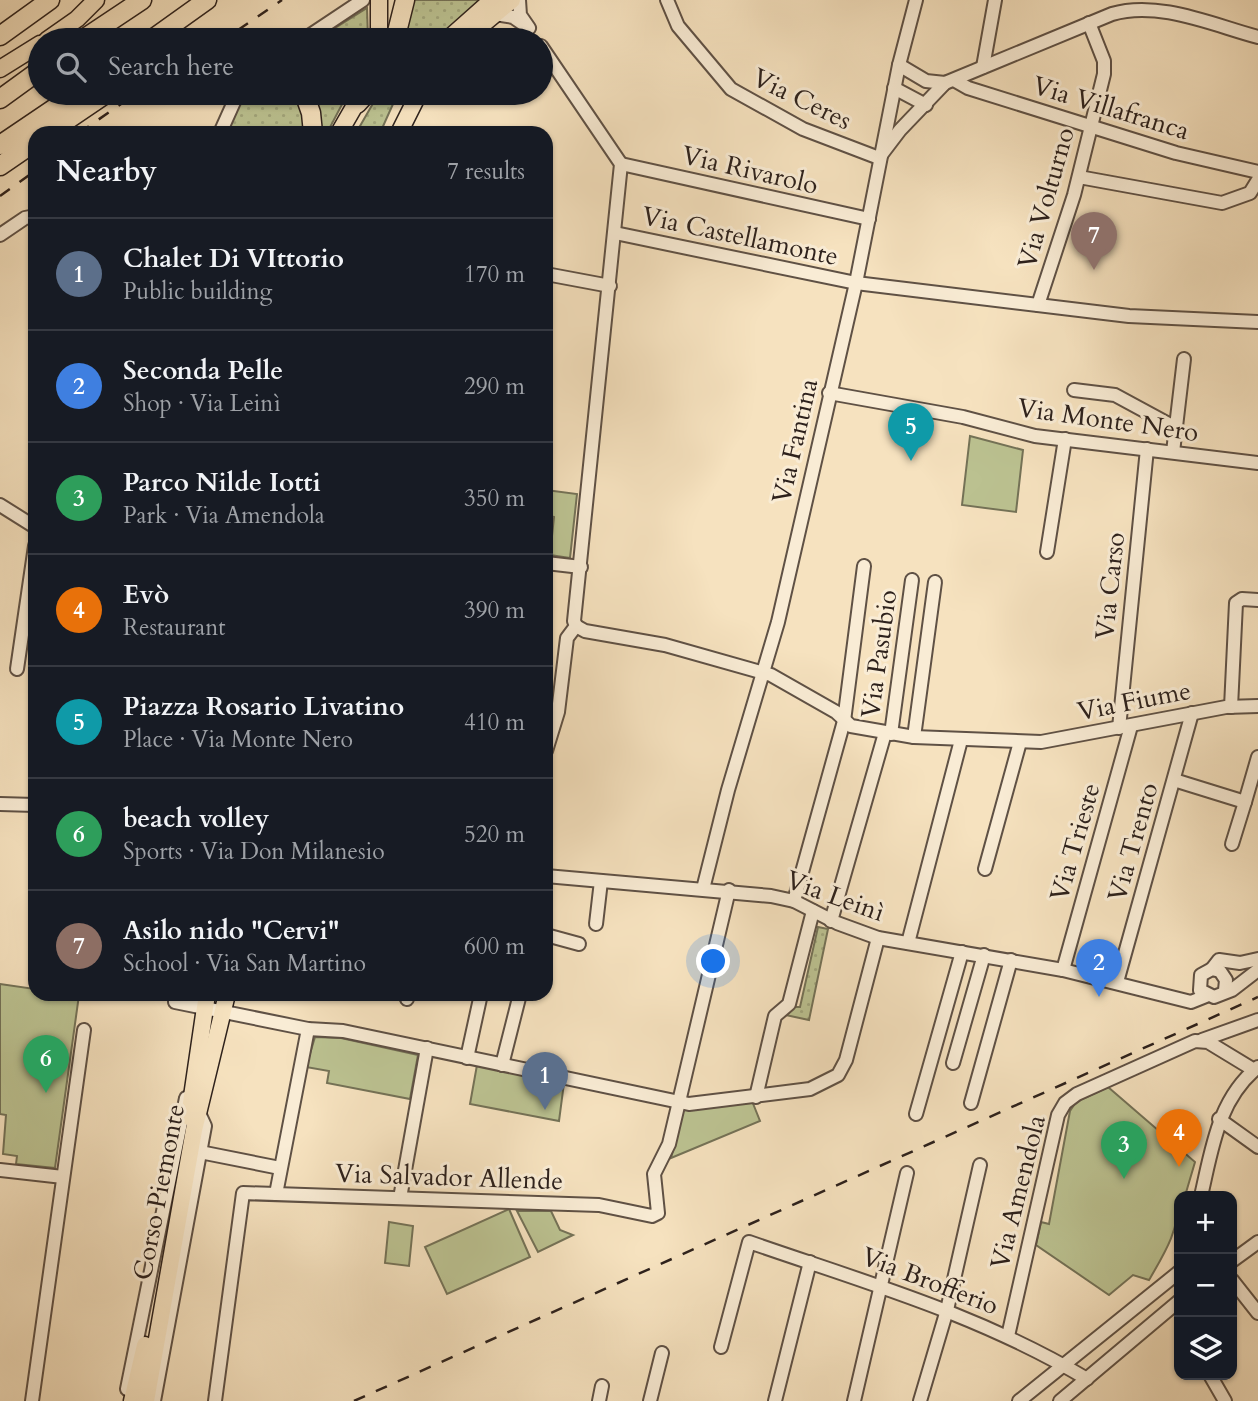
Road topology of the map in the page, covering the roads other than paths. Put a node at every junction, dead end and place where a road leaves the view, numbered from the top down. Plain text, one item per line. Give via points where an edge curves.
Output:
1 (50, 0) edge
2 (96, 0) edge
3 (142, 0) edge
4 (207, 0) edge
5 (363, 0) edge
6 (379, 0) edge
7 (405, 0) edge
8 (512, 0) edge
9 (519, 0) edge
10 (667, 0) edge
11 (916, 0) edge
12 (995, 0) edge
13 (490, 4) edge
14 (1089, 23) junction
15 (62, 28) edge
16 (100, 28) edge
17 (168, 28) edge
18 (321, 28) edge
19 (379, 28) edge
20 (399, 28) edge
21 (461, 28) edge
22 (473, 28) edge
23 (529, 28) joint
24 (0, 36) edge
25 (1258, 37) edge
26 (28, 52) edge
27 (553, 64) edge
28 (899, 65) junction
29 (983, 67) junction
30 (0, 69) edge
31 (28, 79) edge
32 (949, 81) junction
33 (894, 88) junction
34 (0, 99) edge
35 (59, 105) edge
36 (89, 105) edge
37 (233, 105) edge
38 (308, 105) edge
39 (356, 105) edge
40 (401, 105) edge
41 (413, 105) edge
42 (926, 105) junction
43 (28, 126) edge
44 (28, 126) edge
45 (58, 126) edge
46 (223, 126) edge
47 (312, 126) edge
48 (343, 126) edge
49 (391, 126) edge
50 (402, 126) edge
51 (1091, 128) junction
52 (0, 145) edge
53 (28, 147) edge
54 (879, 158) junction
55 (621, 164) junction
56 (0, 166) edge
57 (1258, 172) edge
58 (1079, 177) junction
59 (1258, 180) edge
60 (28, 217) edge
61 (869, 219) junction
62 (615, 233) junction
63 (0, 235) edge
64 (553, 275) edge
65 (856, 283) junction
66 (610, 286) junction
67 (1038, 305) junction
68 (1258, 322) edge
69 (1184, 359) dead end
70 (1073, 390) dead end
71 (829, 393) junction
72 (1176, 428) junction
73 (1065, 439) junction
74 (1147, 449) junction
75 (1173, 452) junction
76 (1258, 463) edge
77 (0, 505) edge
78 (28, 523) edge
79 (1047, 552) dead end
80 (553, 564) edge
81 (864, 566) dead end
82 (581, 567) junction
83 (912, 580) dead end
84 (935, 582) dead end
85 (28, 597) edge
86 (1258, 600) edge
87 (576, 626) junction
88 (18, 669) dead end
89 (764, 673) junction
90 (1258, 706) edge
91 (1231, 707) junction
92 (1192, 713) junction
93 (844, 721) junction
94 (1125, 727) junction
95 (553, 728) edge
96 (888, 734) junction
97 (914, 737) junction
98 (961, 740) junction
99 (1020, 742) junction
100 (1258, 757) edge
101 (1174, 780) junction
102 (1245, 802) junction
103 (0, 804) edge
104 (28, 805) edge
105 (1231, 844) dead end
106 (985, 869) dead end
107 (553, 877) edge
108 (601, 881) junction
109 (703, 889) junction
110 (729, 890) junction
111 (794, 901) junction
112 (813, 911) junction
113 (831, 920) junction
114 (596, 924) dead end
115 (553, 937) edge
116 (878, 938) junction
117 (908, 943) junction
118 (579, 944) dead end
119 (962, 952) junction
120 (984, 955) junction
121 (1258, 959) edge
122 (1011, 960) junction
123 (1063, 970) junction
124 (1258, 970) edge
125 (1225, 976) junction
126 (1117, 982) junction
127 (1203, 992) junction
128 (226, 1001) edge
129 (479, 1001) edge
130 (518, 1001) edge
131 (175, 1002) dead end
132 (206, 1002) edge
133 (224, 1013) junction
134 (1258, 1020) edge
135 (308, 1029) junction
136 (84, 1030) dead end
137 (1202, 1040) junction
138 (427, 1048) junction
139 (467, 1058) junction
140 (953, 1063) dead end
141 (502, 1065) junction
142 (1256, 1068) edge
143 (195, 1075) junction
144 (756, 1097) junction
145 (679, 1101) junction
146 (971, 1103) dead end
147 (199, 1112) junction
148 (915, 1114) dead end
149 (1219, 1119) junction
150 (1258, 1147) edge
151 (200, 1152) junction
152 (980, 1165) dead end
153 (280, 1168) junction
154 (0, 1170) edge
155 (907, 1173) dead end
156 (63, 1178) junction
157 (1202, 1191) edge
158 (276, 1194) junction
159 (400, 1198) junction
160 (1258, 1242) edge
161 (1237, 1257) edge
162 (810, 1262) junction
163 (1174, 1276) edge
164 (882, 1284) junction
165 (1237, 1286) edge
166 (1174, 1306) edge
167 (947, 1310) junction
168 (1258, 1313) edge
169 (153, 1327) junction
170 (1008, 1336) junction
171 (721, 1348) dead end
172 (662, 1353) dead end
173 (1064, 1366) junction
174 (1087, 1379) junction
175 (1213, 1380) edge
176 (602, 1386) dead end
177 (32, 1401) edge
178 (124, 1401) edge
179 (132, 1401) edge
180 (146, 1401) edge
181 (154, 1401) edge
182 (215, 1401) edge
183 (599, 1401) edge
184 (650, 1401) edge
185 (775, 1401) edge
186 (854, 1401) edge
187 (920, 1401) edge
188 (1019, 1401) edge
189 (1060, 1401) edge
190 (1225, 1401) edge

1 - 24 highway
2 - 15 main road
3 - 16 highway
4 - 17 highway
5 - 18 street
6 - 19 main road
7 - 20 highway
8 - 13 main road
9 - 23 street via 520,15
10 - 54 street, Via Ceres via 678,26 731,89 803,130
11 - 28 street, Via Fantina
12 - 29 street
13 - 21 main road
13 - 22 main road
13 - 23 street
14 - 25 street via 1142,8
14 - 29 street
14 - 51 street, Via Volturno via 1105,67
26 - 30 main road
27 - 55 street
28 - 32 street, Via Villafranca via 926,81
28 - 33 street, Via Fantina
29 - 32 street
31 - 34 highway
32 - 42 street
32 - 51 street, Via Villafranca
33 - 42 street
33 - 54 street, Via Fantina
35 - 44 highway
36 - 45 highway
37 - 46 street
38 - 47 highway
39 - 48 main road
40 - 49 main road
41 - 50 main road
42 - 54 street
43 - 52 highway
51 - 57 street, Via Villafranca
51 - 58 street, Via Volturno
53 - 56 highway
54 - 61 street, Via Fantina
55 - 61 street, Via Rivarolo
55 - 62 street
58 - 59 street via 1222,203 1250,193
58 - 67 street, Via Volturno
60 - 63 street
61 - 65 street, Via Fantina
62 - 65 street, Via Castellamonte
62 - 66 street
64 - 66 street
65 - 67 street, Via Castellamonte
65 - 71 street, Via Fantina
66 - 82 street
67 - 68 street, Via Castellamonte via 1154,318
69 - 72 street
70 - 72 street via 1115,395
71 - 73 street, Via Monte Nero
71 - 89 street, Via Fantina
72 - 75 street
73 - 74 street, Via Monte Nero
73 - 79 street
74 - 75 street, Via Monte Nero
74 - 94 street, Via Carso
75 - 76 street, Via Monte Nero
77 - 78 street
80 - 82 street
81 - 93 street
82 - 87 street
83 - 96 street, Via Pasubio
84 - 97 street
85 - 88 street
86 - 91 street via 1236,603
87 - 89 street, Via Fiume
87 - 95 street via 567,638
89 - 93 street, Via Fiume
89 - 109 street, Via Fantina
90 - 91 street, Via Fiume
91 - 92 street, Via Fiume
92 - 94 street, Via Fiume
92 - 101 street, Via Trento
93 - 96 street, Via Fiume
93 - 111 street
94 - 99 street, Via Fiume
94 - 123 street, Via Trieste
96 - 97 street, Via Fiume
96 - 113 street, Via Pasubio
97 - 98 street, Via Fiume
98 - 99 street, Via Fiume
98 - 117 street
99 - 106 street
100 - 102 street
101 - 102 street
101 - 126 street, Via Trento
102 - 105 street
103 - 104 street
107 - 108 street, Via Leinì
108 - 109 street, Via Leinì
108 - 114 street
109 - 110 street, Via Leinì
110 - 111 street, Via Leinì
110 - 145 street
111 - 112 street, Via Leinì
112 - 113 street, Via Leinì
112 - 144 street via 789,1004 775,1016
113 - 116 street, Via Leinì
115 - 118 street
116 - 117 street, Via Leinì
116 - 144 street via 846,1060 838,1074 810,1089
117 - 119 street, Via Leinì
119 - 120 street, Via Leinì
119 - 148 street
120 - 122 street, Via Leinì
120 - 140 street
121 - 125 street
122 - 123 street, Via Leinì
122 - 146 street
123 - 126 street, Via Leinì
124 - 125 street
125 - 127 street via 1214,997
125 - 127 street, Via Leinì via 1201,975
126 - 127 street, Via Leinì via 1187,1000
128 - 133 main road, Corso Piemonte
129 - 139 street
130 - 141 street
131 - 132 street
132 - 133 street
132 - 143 main road, Corso Piemonte
133 - 135 street
133 - 147 main road, Corso Piemonte
134 - 137 street
135 - 138 street via 343,1031
135 - 153 street
136 - 156 street
137 - 142 street
137 - 170 street, Via Amendola via 1065,1103 1058,1115
138 - 139 street
138 - 159 street
139 - 141 street
141 - 145 street
142 - 149 street
143 - 169 main road, Corso Piemonte
143 - 178 street, Corso Piemonte via 183,1104
144 - 145 street via 698,1104
145 - 159 street, Via Salvador Allende via 670,1144 654,1174 658,1213 652,1216 599,1205
147 - 151 street via 205,1126
147 - 169 main road, Corso Piemonte
149 - 150 street
149 - 157 street
151 - 153 street
151 - 181 street
152 - 167 street
153 - 158 street
154 - 156 street
155 - 164 street
156 - 177 street
158 - 159 street, Via Salvador Allende
158 - 182 street, Via Salvador Allende via 243,1193
160 - 161 street
162 - 164 street, Via Brofferio
162 - 171 street, Via Brofferio via 749,1242
162 - 185 street
163 - 173 street
164 - 167 street, Via Brofferio
164 - 186 street
165 - 168 street
166 - 174 street
167 - 170 street, Via Brofferio
167 - 187 street
169 - 179 main road, Corso Piemonte
169 - 180 main road, Corso Piemonte
170 - 173 street, Via Brofferio
172 - 184 street
173 - 174 street, Via Brofferio
173 - 188 street
174 - 189 street
175 - 190 street
176 - 183 street

